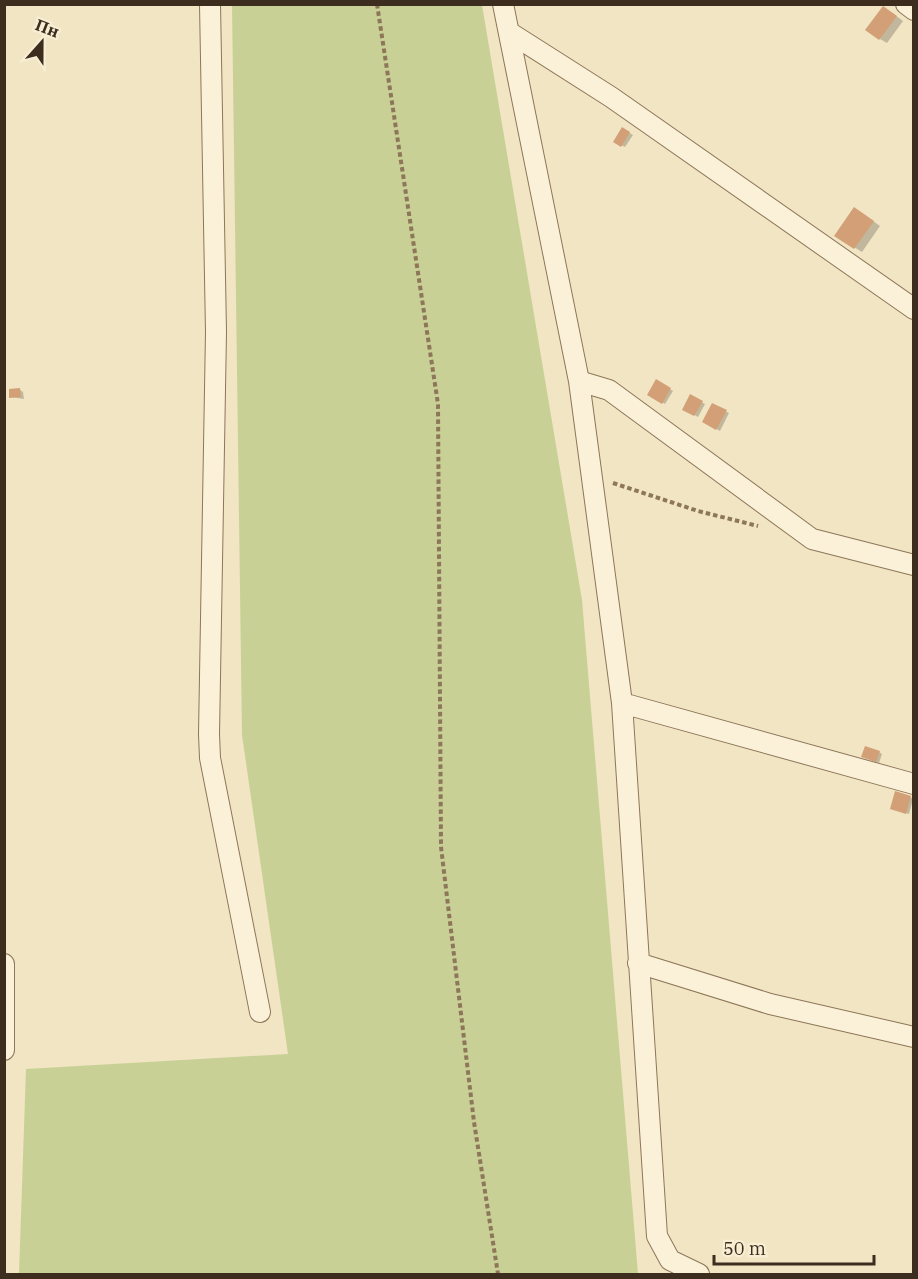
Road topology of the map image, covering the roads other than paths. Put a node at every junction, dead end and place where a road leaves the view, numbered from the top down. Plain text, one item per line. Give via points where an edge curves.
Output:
1 (210, 4) edge
2 (503, 4) edge
3 (906, 4) edge
4 (914, 10) edge
5 (512, 34) junction
6 (914, 309) edge
7 (579, 381) junction
8 (914, 565) edge
9 (622, 703) junction
10 (914, 784) edge
11 (638, 963) junction
12 (4, 964) edge
13 (5, 1008) edge
14 (260, 1012) dead end
15 (914, 1037) edge
16 (4, 1050) edge
17 (699, 1275) edge

1 - 14 street via 216,332 210,758
2 - 5 street
3 - 4 street
5 - 6 street via 611,97
5 - 7 street
7 - 8 street via 609,390 812,539
7 - 9 street
9 - 10 street
9 - 11 street
11 - 15 street via 770,1004
11 - 17 street via 657,1236 670,1260
12 - 13 street
13 - 16 street

